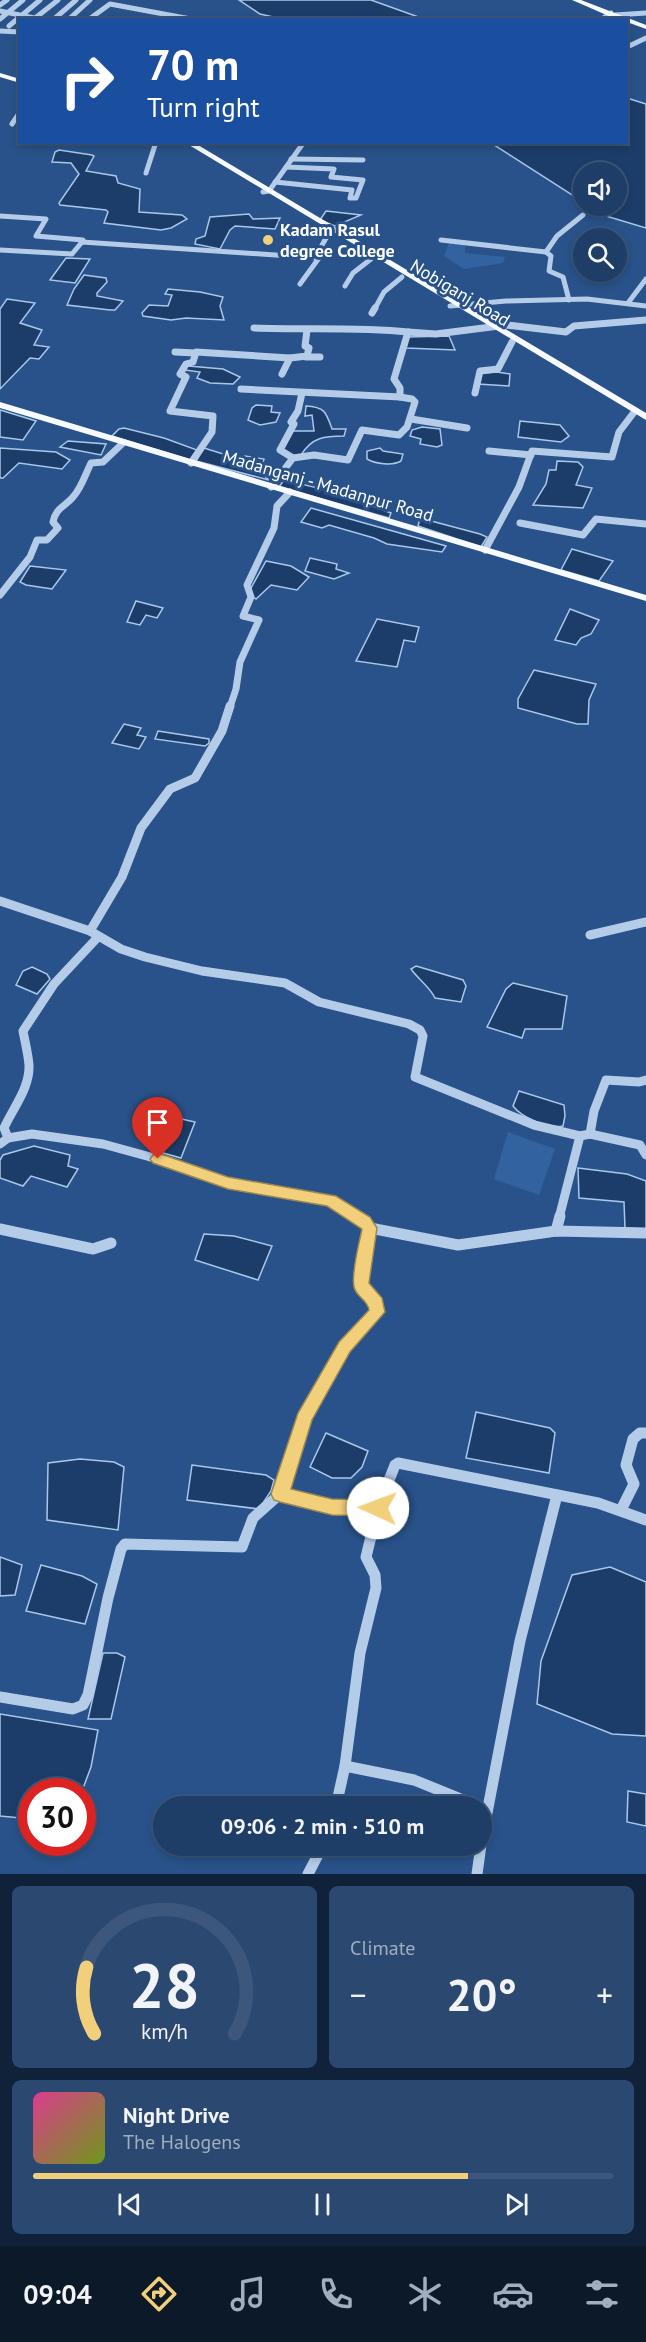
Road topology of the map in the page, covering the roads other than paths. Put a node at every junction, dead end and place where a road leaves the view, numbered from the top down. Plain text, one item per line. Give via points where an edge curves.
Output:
1 (7, 0) edge
2 (23, 0) edge
3 (40, 0) edge
4 (58, 0) edge
5 (67, 0) edge
6 (574, 0) edge
7 (76, 1) edge
8 (88, 2) edge
9 (0, 5) edge
10 (0, 11) edge
11 (148, 11) junction
12 (7, 13) junction
13 (646, 13) edge
14 (613, 14) junction
15 (21, 15) junction
16 (143, 15) dead end
17 (32, 18) edge
18 (36, 18) edge
19 (55, 18) edge
20 (70, 18) edge
21 (91, 18) edge
22 (185, 18) edge
23 (604, 18) edge
24 (622, 18) edge
25 (0, 19) edge
26 (628, 21) edge
27 (9, 26) dead end
28 (646, 27) edge
29 (0, 32) edge
30 (18, 32) edge
31 (646, 38) edge
32 (628, 47) edge
33 (0, 77) edge
34 (18, 82) edge
35 (18, 115) edge
36 (12, 124) dead end
37 (155, 144) edge
38 (181, 144) edge
39 (190, 144) edge
40 (302, 144) edge
41 (291, 159) junction
42 (363, 160) dead end
43 (286, 167) junction
44 (146, 173) dead end
45 (275, 182) junction
46 (266, 192) junction
47 (0, 216) edge
48 (582, 216) edge
49 (330, 231) junction
50 (441, 240) dead end
51 (82, 242) junction
52 (0, 250) edge
53 (546, 252) junction
54 (319, 258) junction
55 (371, 259) junction
56 (402, 277) junction
57 (646, 279) edge
58 (300, 284) dead end
59 (345, 286) dead end
60 (569, 300) junction
61 (628, 303) junction
62 (454, 305) junction
63 (646, 306) edge
64 (372, 313) dead end
65 (646, 320) edge
66 (490, 327) junction
67 (254, 328) dead end
68 (307, 330) junction
69 (408, 332) junction
70 (512, 342) junction
71 (176, 352) dead end
72 (195, 354) junction
73 (306, 357) junction
74 (321, 357) dead end
75 (290, 358) junction
76 (282, 374) dead end
77 (241, 389) dead end
78 (302, 393) junction
79 (475, 393) dead end
80 (400, 397) junction
81 (0, 405) edge
82 (643, 414) edge
83 (411, 419) junction
84 (467, 428) dead end
85 (123, 443) junction
86 (489, 451) dead end
87 (531, 455) junction
88 (293, 458) junction
89 (191, 463) junction
90 (271, 487) junction
91 (290, 492) junction
92 (520, 523) dead end
93 (646, 524) edge
94 (486, 548) junction
95 (0, 596) edge
96 (646, 598) edge
97 (0, 901) edge
98 (646, 922) edge
99 (94, 934) junction
100 (590, 935) dead end
101 (646, 1080) edge
102 (585, 1135) junction
103 (4, 1141) edge
104 (646, 1155) edge
105 (370, 1228) junction
106 (0, 1229) edge
107 (556, 1231) junction
108 (646, 1233) edge
109 (111, 1244) dead end
110 (646, 1433) edge
111 (280, 1494) junction
112 (557, 1495) junction
113 (378, 1508) junction
114 (621, 1510) junction
115 (646, 1520) edge
116 (0, 1697) edge
117 (345, 1766) junction
118 (338, 1796) edge
119 (459, 1796) edge
120 (485, 1796) edge
121 (317, 1856) edge
122 (479, 1856) edge
123 (308, 1874) edge
124 (477, 1874) edge

1 - 9 street
2 - 12 street
3 - 15 street
4 - 18 street
5 - 7 street
6 - 14 main road
7 - 8 street
7 - 19 street
8 - 20 street
10 - 12 street
11 - 16 street
11 - 21 street via 110,4
11 - 22 street
12 - 15 street
12 - 25 street
13 - 14 street
14 - 23 street
14 - 24 main road
15 - 17 street
15 - 27 street
26 - 28 main road
29 - 30 street
31 - 32 street
33 - 34 main road
35 - 36 street
37 - 44 street
38 - 46 main road, Nobiganj Road
39 - 46 main road, Nobiganj Road
40 - 41 street
41 - 42 street
41 - 43 street
43 - 45 street
43 - 45 street via 334,169 331,177 363,180 356,198 350,198 352,190
45 - 46 street
46 - 49 main road, Nobiganj Road
47 - 51 street via 45,219 36,236
48 - 53 street via 557,236
49 - 54 street
49 - 55 main road, Nobiganj Road
49 - 62 main road, Nobiganj Road
50 - 53 street
51 - 52 street via 72,254
51 - 54 street
53 - 60 street via 551,258 549,271 563,276
54 - 58 street
55 - 56 main road, Nobiganj Road
55 - 59 street via 353,273
56 - 62 main road, Nobiganj Road
56 - 64 street via 384,292
57 - 61 street
60 - 61 street
60 - 62 street
61 - 63 street
62 - 66 main road, Nobiganj Road
65 - 66 street via 574,326 566,332 522,325
66 - 69 street via 436,334
66 - 70 main road, Nobiganj Road
66 - 82 main road, Nobiganj Road
67 - 68 street
68 - 69 street via 368,328
68 - 73 street
69 - 80 street via 394,379
70 - 79 street via 498,369 480,370
70 - 82 main road, Nobiganj Road via 623,409
71 - 72 street
72 - 75 street via 198,351
72 - 89 street via 193,362 186,364 180,374 186,378 170,410 213,416 212,432
73 - 74 street
73 - 75 street
75 - 76 street
77 - 78 street
78 - 80 street
78 - 88 street via 291,422 294,424 280,450
80 - 83 street via 414,400
81 - 85 main road, Madanganj - Madanpur Road
82 - 87 street via 619,432 612,457 535,450
83 - 84 street
83 - 88 street via 399,435 362,430 348,460 314,455
85 - 89 main road, Madanganj - Madanpur Road
85 - 95 street via 103,462 91,463 73,498 62,502 54,517 53,522 59,527 47,540 37,540 30,557
86 - 87 street
87 - 94 street via 519,487
88 - 90 street
89 - 90 main road, Madanganj - Madanpur Road
90 - 91 main road, Madanganj - Madanpur Road
91 - 94 main road, Madanganj - Madanpur Road
91 - 99 street via 277,506 278,518 248,585 251,597 243,616 259,620 240,662 222,731 195,778 170,789 141,828
92 - 93 street via 582,538 596,519
94 - 96 main road, Madanganj - Madanpur Road
97 - 99 street
98 - 100 street
99 - 102 street via 145,957 285,984 319,1002 409,1024 423,1036 415,1077 421,1081 534,1125
99 - 103 street via 54,984 24,1031 29,1070 19,1101 4,1128
101 - 102 street via 606,1080
102 - 104 street via 640,1145
102 - 107 street
103 - 105 street via 32,1134 103,1144 228,1183 330,1200
105 - 107 street via 458,1245
105 - 111 street via 361,1283 376,1303 377,1312 345,1347 304,1418
106 - 109 street via 93,1249
107 - 108 street
110 - 114 street via 633,1439 626,1465 634,1484
111 - 113 street via 332,1507
111 - 116 street via 253,1518 242,1547 125,1544 83,1705 73,1709
112 - 113 street via 431,1466 398,1463
112 - 114 street
112 - 120 street
113 - 117 street via 366,1557 375,1575 376,1588 360,1653
114 - 115 street
117 - 118 street
117 - 119 street via 388,1771
121 - 123 street
122 - 124 street

